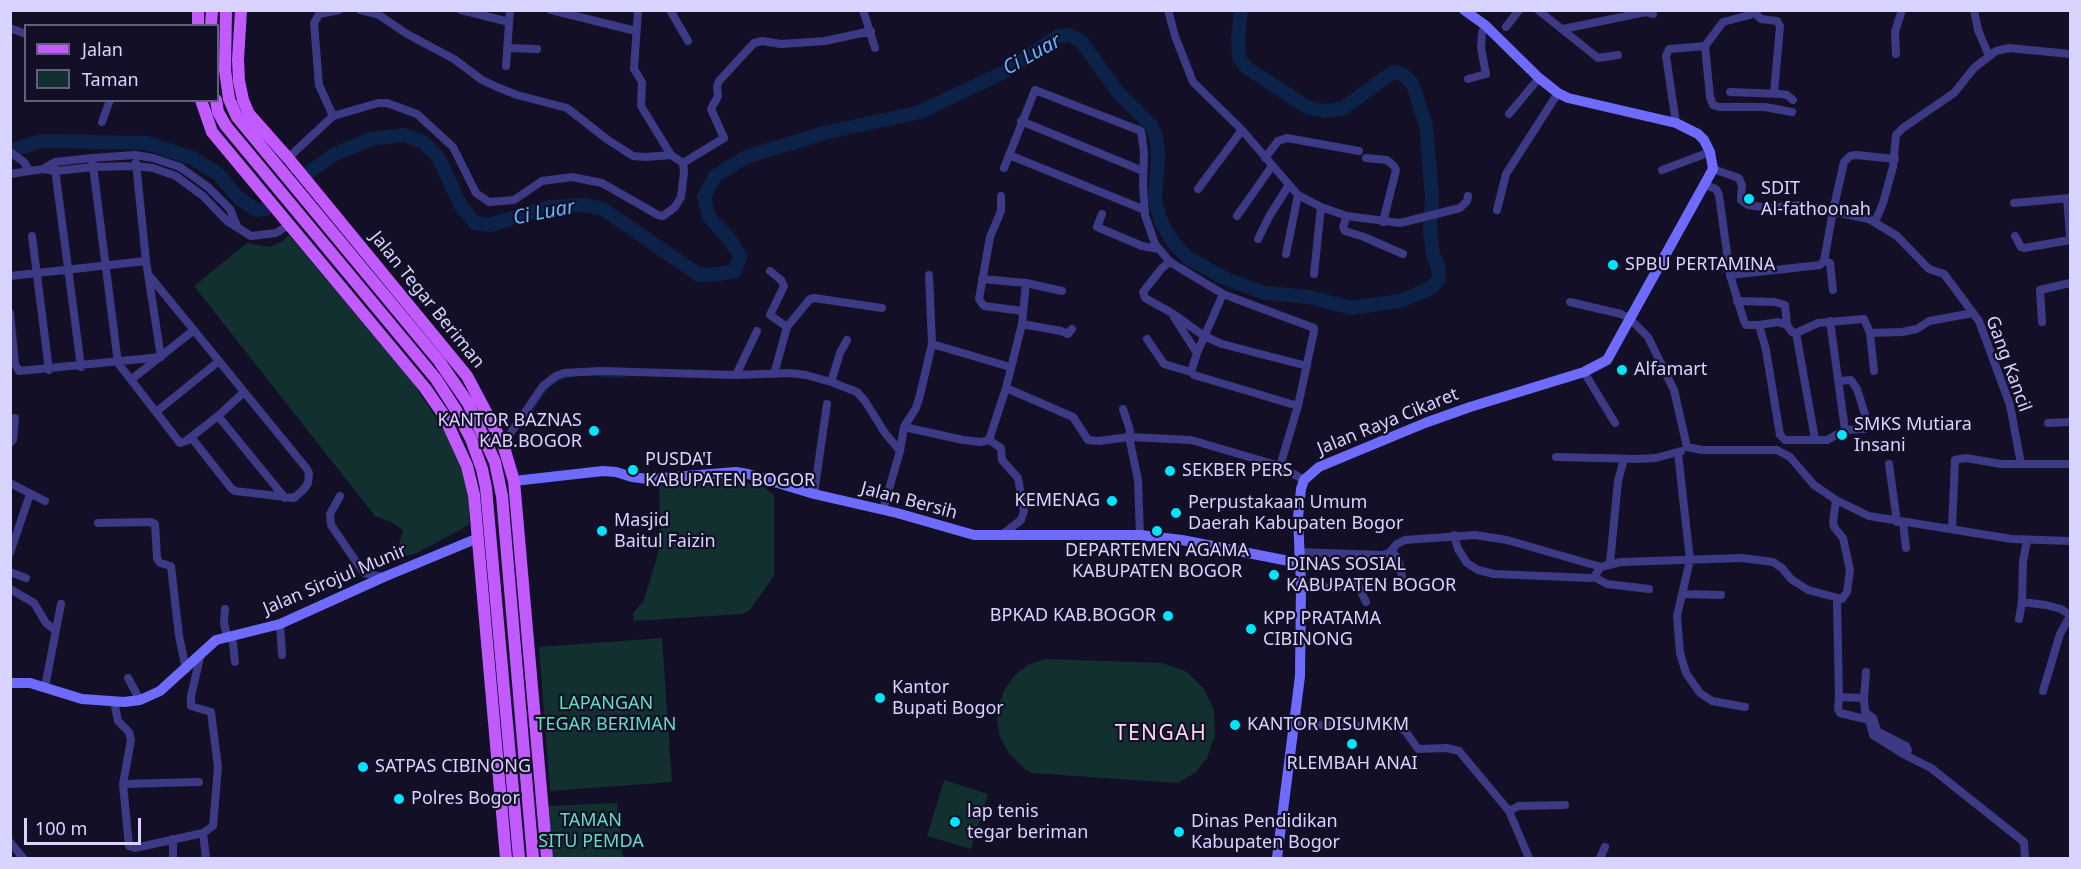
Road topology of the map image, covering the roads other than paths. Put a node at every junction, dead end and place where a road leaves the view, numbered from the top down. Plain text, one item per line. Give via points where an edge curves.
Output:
1 (226, 10) edge
2 (241, 10) edge
3 (339, 10) edge
4 (360, 10) edge
5 (461, 10) edge
6 (510, 10) edge
7 (638, 10) edge
8 (670, 10) edge
9 (863, 10) edge
10 (1168, 10) edge
11 (1464, 10) edge
12 (1519, 10) edge
13 (1539, 10) edge
14 (1902, 10) edge
15 (1974, 10) edge
16 (556, 11) edge
17 (1755, 11) edge
18 (1742, 13) edge
19 (1653, 14) dead end
20 (509, 22) junction
21 (1485, 25) junction
22 (1506, 27) dead end
23 (1563, 29) junction
24 (636, 31) junction
25 (871, 31) junction
26 (688, 41) dead end
27 (1705, 46) junction
28 (507, 48) junction
29 (875, 48) dead end
30 (537, 49) dead end
31 (1896, 54) dead end
32 (2070, 54) edge
33 (1618, 55) dead end
34 (1989, 56) junction
35 (506, 66) dead end
36 (1539, 78) junction
37 (1468, 79) dead end
38 (1730, 92) dead end
39 (1558, 93) junction
40 (1774, 93) junction
41 (1793, 100) dead end
42 (109, 102) edge
43 (202, 102) edge
44 (216, 102) edge
45 (1792, 112) dead end
46 (1509, 114) dead end
47 (333, 116) junction
48 (1021, 121) junction
49 (102, 122) dead end
50 (1676, 123) junction
51 (1242, 130) junction
52 (1359, 151) dead end
53 (1710, 152) junction
54 (13, 153) edge
55 (135, 155) junction
56 (671, 155) junction
57 (1009, 155) junction
58 (92, 158) junction
59 (288, 158) junction
60 (1265, 158) junction
61 (1366, 158) dead end
62 (1895, 159) junction
63 (55, 162) junction
64 (683, 163) junction
65 (136, 166) junction
66 (1272, 166) junction
67 (93, 167) junction
68 (1004, 168) dead end
69 (43, 169) junction
70 (1713, 169) junction
71 (1662, 170) dead end
72 (29, 171) junction
73 (56, 171) junction
74 (1143, 171) junction
75 (10, 174) edge
76 (1289, 185) junction
77 (1705, 185) junction
78 (1198, 189) dead end
79 (1298, 195) junction
80 (1001, 196) dead end
81 (1468, 196) dead end
82 (2069, 198) edge
83 (2014, 203) dead end
84 (1321, 207) junction
85 (1145, 210) junction
86 (1497, 210) dead end
87 (1833, 211) junction
88 (1101, 214) dead end
89 (1237, 216) dead end
90 (1347, 216) junction
91 (319, 217) junction
92 (1383, 222) junction
93 (1875, 222) junction
94 (290, 224) junction
95 (237, 226) junction
96 (307, 226) junction
97 (33, 236) dead end
98 (2015, 236) dead end
99 (2070, 238) edge
100 (1258, 239) dead end
101 (1159, 249) junction
102 (1286, 254) dead end
103 (1403, 254) dead end
104 (146, 261) junction
105 (1824, 261) junction
106 (1170, 262) junction
107 (105, 266) junction
108 (69, 270) junction
109 (770, 271) dead end
110 (37, 273) junction
111 (148, 274) junction
112 (1314, 274) dead end
113 (929, 275) dead end
114 (1730, 275) junction
115 (10, 276) edge
116 (982, 279) junction
117 (1026, 283) junction
118 (2070, 283) edge
119 (1833, 290) dead end
120 (1062, 291) dead end
121 (1223, 294) junction
122 (1737, 301) junction
123 (1570, 302) dead end
124 (882, 308) dead end
125 (397, 311) junction
126 (1023, 311) junction
127 (10, 313) edge
128 (1172, 313) junction
129 (1973, 313) junction
130 (416, 314) junction
131 (1629, 318) junction
132 (1830, 321) junction
133 (2042, 322) dead end
134 (1022, 324) junction
135 (1760, 325) junction
136 (1787, 325) junction
137 (787, 327) junction
138 (1072, 329) dead end
139 (194, 330) junction
140 (757, 331) dead end
141 (1796, 333) junction
142 (1870, 333) junction
143 (12, 334) edge
144 (1204, 336) junction
145 (401, 338) junction
146 (1147, 339) dead end
147 (847, 340) dead end
148 (386, 342) junction
149 (932, 344) junction
150 (1197, 353) junction
151 (160, 357) junction
152 (219, 361) junction
153 (118, 363) junction
154 (1307, 366) junction
155 (81, 367) junction
156 (1010, 367) junction
157 (49, 370) junction
158 (1874, 371) dead end
159 (1191, 372) junction
160 (1584, 372) junction
161 (774, 374) junction
162 (736, 375) junction
163 (132, 379) junction
164 (1839, 381) junction
165 (831, 382) junction
166 (1006, 388) junction
167 (244, 392) junction
168 (827, 404) dead end
169 (1298, 406) junction
170 (1124, 409) dead end
171 (156, 412) junction
172 (218, 416) junction
173 (15, 418) dead end
174 (2070, 422) edge
175 (1615, 423) dead end
176 (2048, 423) dead end
177 (904, 427) junction
178 (1845, 430) junction
179 (191, 437) junction
180 (1129, 437) junction
181 (989, 440) junction
182 (1815, 440) junction
183 (10, 443) edge
184 (503, 444) junction
185 (1687, 447) junction
186 (1678, 453) junction
187 (899, 455) junction
188 (1556, 457) dead end
189 (1624, 459) junction
190 (1888, 464) dead end
191 (2021, 464) junction
192 (2070, 464) edge
193 (1281, 466) junction
194 (1304, 480) junction
195 (514, 481) junction
196 (10, 483) edge
197 (30, 494) junction
198 (814, 494) junction
199 (340, 496) dead end
200 (285, 498) junction
201 (1836, 500) junction
202 (45, 501) dead end
203 (883, 510) junction
204 (1900, 522) junction
205 (98, 523) dead end
206 (1952, 528) junction
207 (1003, 534) junction
208 (1140, 535) junction
209 (1454, 536) junction
210 (478, 538) junction
211 (2027, 540) junction
212 (2070, 541) edge
213 (1906, 548) dead end
214 (1392, 551) junction
215 (10, 553) edge
216 (1299, 557) junction
217 (1690, 560) junction
218 (1610, 564) junction
219 (1601, 567) junction
220 (10, 572) edge
221 (384, 577) junction
222 (1402, 577) dead end
223 (1594, 577) junction
224 (26, 578) dead end
225 (1300, 585) junction
226 (10, 590) edge
227 (1649, 590) dead end
228 (1683, 594) junction
229 (1721, 595) dead end
230 (1837, 599) junction
231 (1366, 602) dead end
232 (2022, 602) junction
233 (60, 604) dead end
234 (225, 609) dead end
235 (2070, 615) edge
236 (2019, 619) dead end
237 (280, 624) junction
238 (55, 630) junction
239 (230, 636) junction
240 (201, 653) junction
241 (282, 655) dead end
242 (236, 662) dead end
243 (186, 669) junction
244 (1866, 672) dead end
245 (129, 678) dead end
246 (10, 683) edge
247 (45, 687) junction
248 (2043, 691) dead end
249 (1839, 697) junction
250 (1864, 698) junction
251 (140, 700) junction
252 (114, 701) junction
253 (1745, 707) dead end
254 (1295, 724) junction
255 (1905, 755) junction
256 (199, 782) dead end
257 (123, 784) junction
258 (1565, 805) dead end
259 (1509, 811) junction
260 (203, 833) junction
261 (173, 839) junction
262 (10, 842) edge
263 (1605, 847) dead end
264 (23, 858) edge
265 (173, 858) edge
266 (206, 858) edge
267 (506, 858) edge
268 (519, 858) edge
269 (533, 858) edge
270 (547, 858) edge
271 (1277, 858) edge
272 (1529, 858) edge
273 (1600, 858) edge
274 (2025, 858) edge

1 - 91 main road, Jalan Tegar Beriman via 225,70 232,108
2 - 59 main road, Jalan Tegar Beriman via 238,60 243,100 249,114
3 - 47 street via 319,14 314,23 319,85
4 - 56 street via 379,15 482,80 517,95 567,108 633,156
5 - 20 street
6 - 20 street
7 - 24 street
8 - 26 street
9 - 25 street
10 - 51 street via 1193,82
11 - 21 street
12 - 22 street
13 - 23 street
14 - 31 street via 1895,32
15 - 34 street
16 - 24 street
17 - 18 street
17 - 40 street via 1761,20 1777,21 1780,26
18 - 27 street via 1723,22
19 - 23 street via 1646,12
20 - 28 street
21 - 36 street
21 - 37 street via 1481,48 1486,74
23 - 33 street via 1598,57
24 - 56 street via 634,69 642,82 641,106
25 - 29 street
25 - 64 street via 825,41 754,43 717,86 718,96 711,110 724,138
27 - 45 street via 1713,105
27 - 50 street via 1672,48 1667,52
28 - 30 street
28 - 35 street
32 - 34 street via 2009,48
34 - 62 street via 1954,93 1898,132
36 - 39 street
36 - 46 street
38 - 40 street
39 - 50 street
39 - 86 street via 1506,174
40 - 41 street
42 - 49 street
43 - 94 main road via 212,132
44 - 96 main road via 226,126
47 - 59 street
47 - 64 street via 378,103 417,114 453,147 476,193 489,202 514,200 542,182 572,177 602,183 663,216 681,197
48 - 57 street
48 - 74 street
48 - 74 street via 1035,90 1141,131
50 - 53 street via 1698,134
51 - 60 street
51 - 78 street
52 - 60 street via 1287,138 1278,141
53 - 70 street
53 - 71 street
54 - 72 street
55 - 58 street
55 - 65 street
55 - 95 street via 180,167 208,187 230,210
56 - 64 street
57 - 68 street
57 - 85 street
58 - 63 street
58 - 67 street
59 - 130 main road, Jalan Tegar Beriman
60 - 66 street
61 - 92 street via 1387,160 1396,170
62 - 87 street via 1856,155 1847,159
62 - 93 street
63 - 69 street
63 - 73 street
65 - 67 street
65 - 95 street via 176,176
65 - 104 street
66 - 76 street
66 - 89 street
67 - 73 street
67 - 107 street
69 - 72 street
69 - 73 street
70 - 77 street, Jalan Raya Cikaret
70 - 87 street, Gang Kancil via 1739,178 1741,200 1748,205 1801,205
72 - 75 street
73 - 108 street
74 - 85 street
76 - 79 street
76 - 100 street
77 - 114 street via 1716,189 1719,195
77 - 131 street, Jalan Raya Cikaret
79 - 84 street
79 - 102 street
80 - 116 street via 1001,212 990,237
81 - 92 street via 1460,208 1401,223
82 - 83 street
82 - 99 street
84 - 90 street
84 - 112 street
85 - 101 street
87 - 93 street, Gang Kancil
87 - 105 street
88 - 101 street via 1097,227
90 - 92 street
90 - 103 street via 1345,231
91 - 96 main road
91 - 125 main road, Jalan Tegar Beriman
93 - 129 street, Gang Kancil via 1897,236 1923,264 1944,274
94 - 95 street via 276,233 251,236
94 - 148 main road
96 - 145 main road
97 - 110 street
98 - 99 street via 2024,248
101 - 106 street
104 - 107 street
104 - 111 street
105 - 114 street via 1816,266
105 - 119 street via 1830,263
106 - 121 street
106 - 128 street via 1143,295
107 - 108 street
107 - 153 street
108 - 110 street
108 - 155 street
109 - 137 street via 784,286 770,315
110 - 115 street
110 - 157 street
111 - 139 street
111 - 151 street
113 - 149 street
114 - 122 street
116 - 117 street
116 - 126 street via 981,304
117 - 120 street
117 - 126 street
118 - 133 street via 2040,290
121 - 144 street
121 - 154 street via 1314,328
122 - 135 street via 1746,325
122 - 136 street via 1785,305
123 - 131 street
124 - 137 street via 814,297
125 - 130 main road
125 - 269 main road, Jalan Tegar Beriman via 468,403 499,478
126 - 134 street
127 - 143 street
128 - 144 street
128 - 150 street
129 - 142 street via 1929,321 1902,332
129 - 191 street, Gang Kancil via 2010,405
130 - 184 main road, Jalan Tegar Beriman via 467,375
131 - 160 street, Jalan Raya Cikaret via 1607,360
131 - 185 street via 1648,337 1662,361 1674,390
132 - 141 street
132 - 142 street via 1862,318
132 - 164 street
134 - 138 street via 1069,334
134 - 156 street
135 - 136 street
135 - 182 street via 1780,435 1785,440
136 - 141 street
137 - 161 street
139 - 151 street
139 - 152 street
140 - 162 street
141 - 182 street
142 - 158 street
143 - 157 street via 19,371
144 - 150 street
144 - 154 street
145 - 148 main road
145 - 268 main road via 446,393 482,469
146 - 159 street via 1164,364
147 - 165 street
148 - 210 main road via 425,388 457,441 474,495
149 - 156 street
149 - 177 street via 918,401
150 - 159 street
151 - 153 street
151 - 163 street
152 - 167 street
152 - 171 street
153 - 155 street
153 - 163 street
154 - 169 street
155 - 157 street
156 - 166 street
159 - 169 street
160 - 175 street
160 - 194 street, Jalan Raya Cikaret via 1425,423 1319,467
161 - 162 street
161 - 165 street via 806,375
162 - 184 street via 564,373 543,386
163 - 171 street
164 - 178 street
164 - 178 street via 1851,380 1868,424 1865,429
165 - 187 street via 857,392 866,401
166 - 180 street via 1073,417 1088,440
166 - 181 street
167 - 172 street
167 - 200 street via 309,473 304,489 294,498
168 - 198 street
169 - 193 street
170 - 180 street
171 - 179 street via 177,441 184,443
172 - 179 street
172 - 200 street
173 - 183 street
174 - 176 street
177 - 181 street via 981,442
177 - 187 street
178 - 182 street via 1827,440
179 - 200 street via 235,491
180 - 193 street via 1191,440
180 - 208 street via 1139,490
181 - 207 street via 1001,448 1002,460 1018,478 1024,511 1021,520
184 - 195 main road, Jalan Tegar Beriman
185 - 186 street
185 - 201 street via 1777,450
186 - 189 street
186 - 217 street
187 - 203 street
188 - 189 street
189 - 218 street via 1618,481
190 - 204 street
191 - 192 street
191 - 206 street via 1955,460
193 - 194 street
194 - 216 street, Jalan Raya Cikaret via 1298,517
195 - 198 street, Jalan Bersih via 603,471 648,479 736,472
195 - 270 main road, Jalan Tegar Beriman
196 - 197 street
197 - 202 street
197 - 215 street
198 - 203 street, Jalan Bersih
199 - 221 street via 330,514 331,525 364,573
201 - 204 street via 1869,516
201 - 230 street via 1834,527 1844,538 1850,570 1847,592
203 - 207 street, Jalan Bersih via 974,535
204 - 206 street
204 - 213 street
205 - 243 street via 155,524 157,558 159,563 171,566
206 - 211 street
207 - 208 street, Jalan Bersih
208 - 216 street, Jalan Bersih
209 - 214 street via 1405,540
209 - 219 street via 1507,540
209 - 223 street via 1467,563 1478,570 1494,574
210 - 221 street, Jalan Sirojul Munir
210 - 267 main road
211 - 212 street
211 - 232 street
214 - 216 street via 1382,555
214 - 222 street via 1398,558
216 - 225 street, Jalan Raya Cikaret
217 - 218 street
217 - 228 street
217 - 230 street via 1742,558 1773,562 1808,590
218 - 219 street
219 - 223 street
220 - 224 street
221 - 237 street, Jalan Sirojul Munir
223 - 227 street via 1606,584
225 - 231 street via 1358,585
225 - 254 street, Jalan Raya Cikaret via 1300,676
226 - 238 street via 34,603
228 - 229 street
228 - 253 street via 1677,616 1686,673 1700,693 1712,701
230 - 249 street
232 - 235 street via 2046,604
232 - 236 street
233 - 238 street
234 - 239 street via 224,623
235 - 248 street via 2060,634
237 - 239 street, Jalan Sirojul Munir
237 - 241 street
238 - 247 street
239 - 240 street, Jalan Sirojul Munir via 216,640
239 - 242 street
240 - 243 street, Jalan Sirojul Munir
240 - 260 street via 191,706 211,712 218,766 213,826
243 - 251 street, Jalan Sirojul Munir via 160,691
244 - 250 street
245 - 251 street
246 - 247 street, Jalan Sirojul Munir
247 - 252 street, Jalan Sirojul Munir via 82,699
249 - 250 street
249 - 255 street via 1840,713 1869,720 1873,735
250 - 255 street via 1865,712 1873,718 1877,731 1906,746
251 - 252 street, Jalan Sirojul Munir
252 - 257 street via 118,721 131,740
254 - 259 street via 1398,727 1418,749 1459,751
254 - 271 street, Jalan Raya Cikaret
255 - 274 street via 1930,768 2024,842
256 - 257 street
257 - 261 street via 129,846
258 - 259 street via 1519,806
259 - 272 street
260 - 261 street
260 - 266 street
261 - 265 street
262 - 264 street
263 - 273 street

